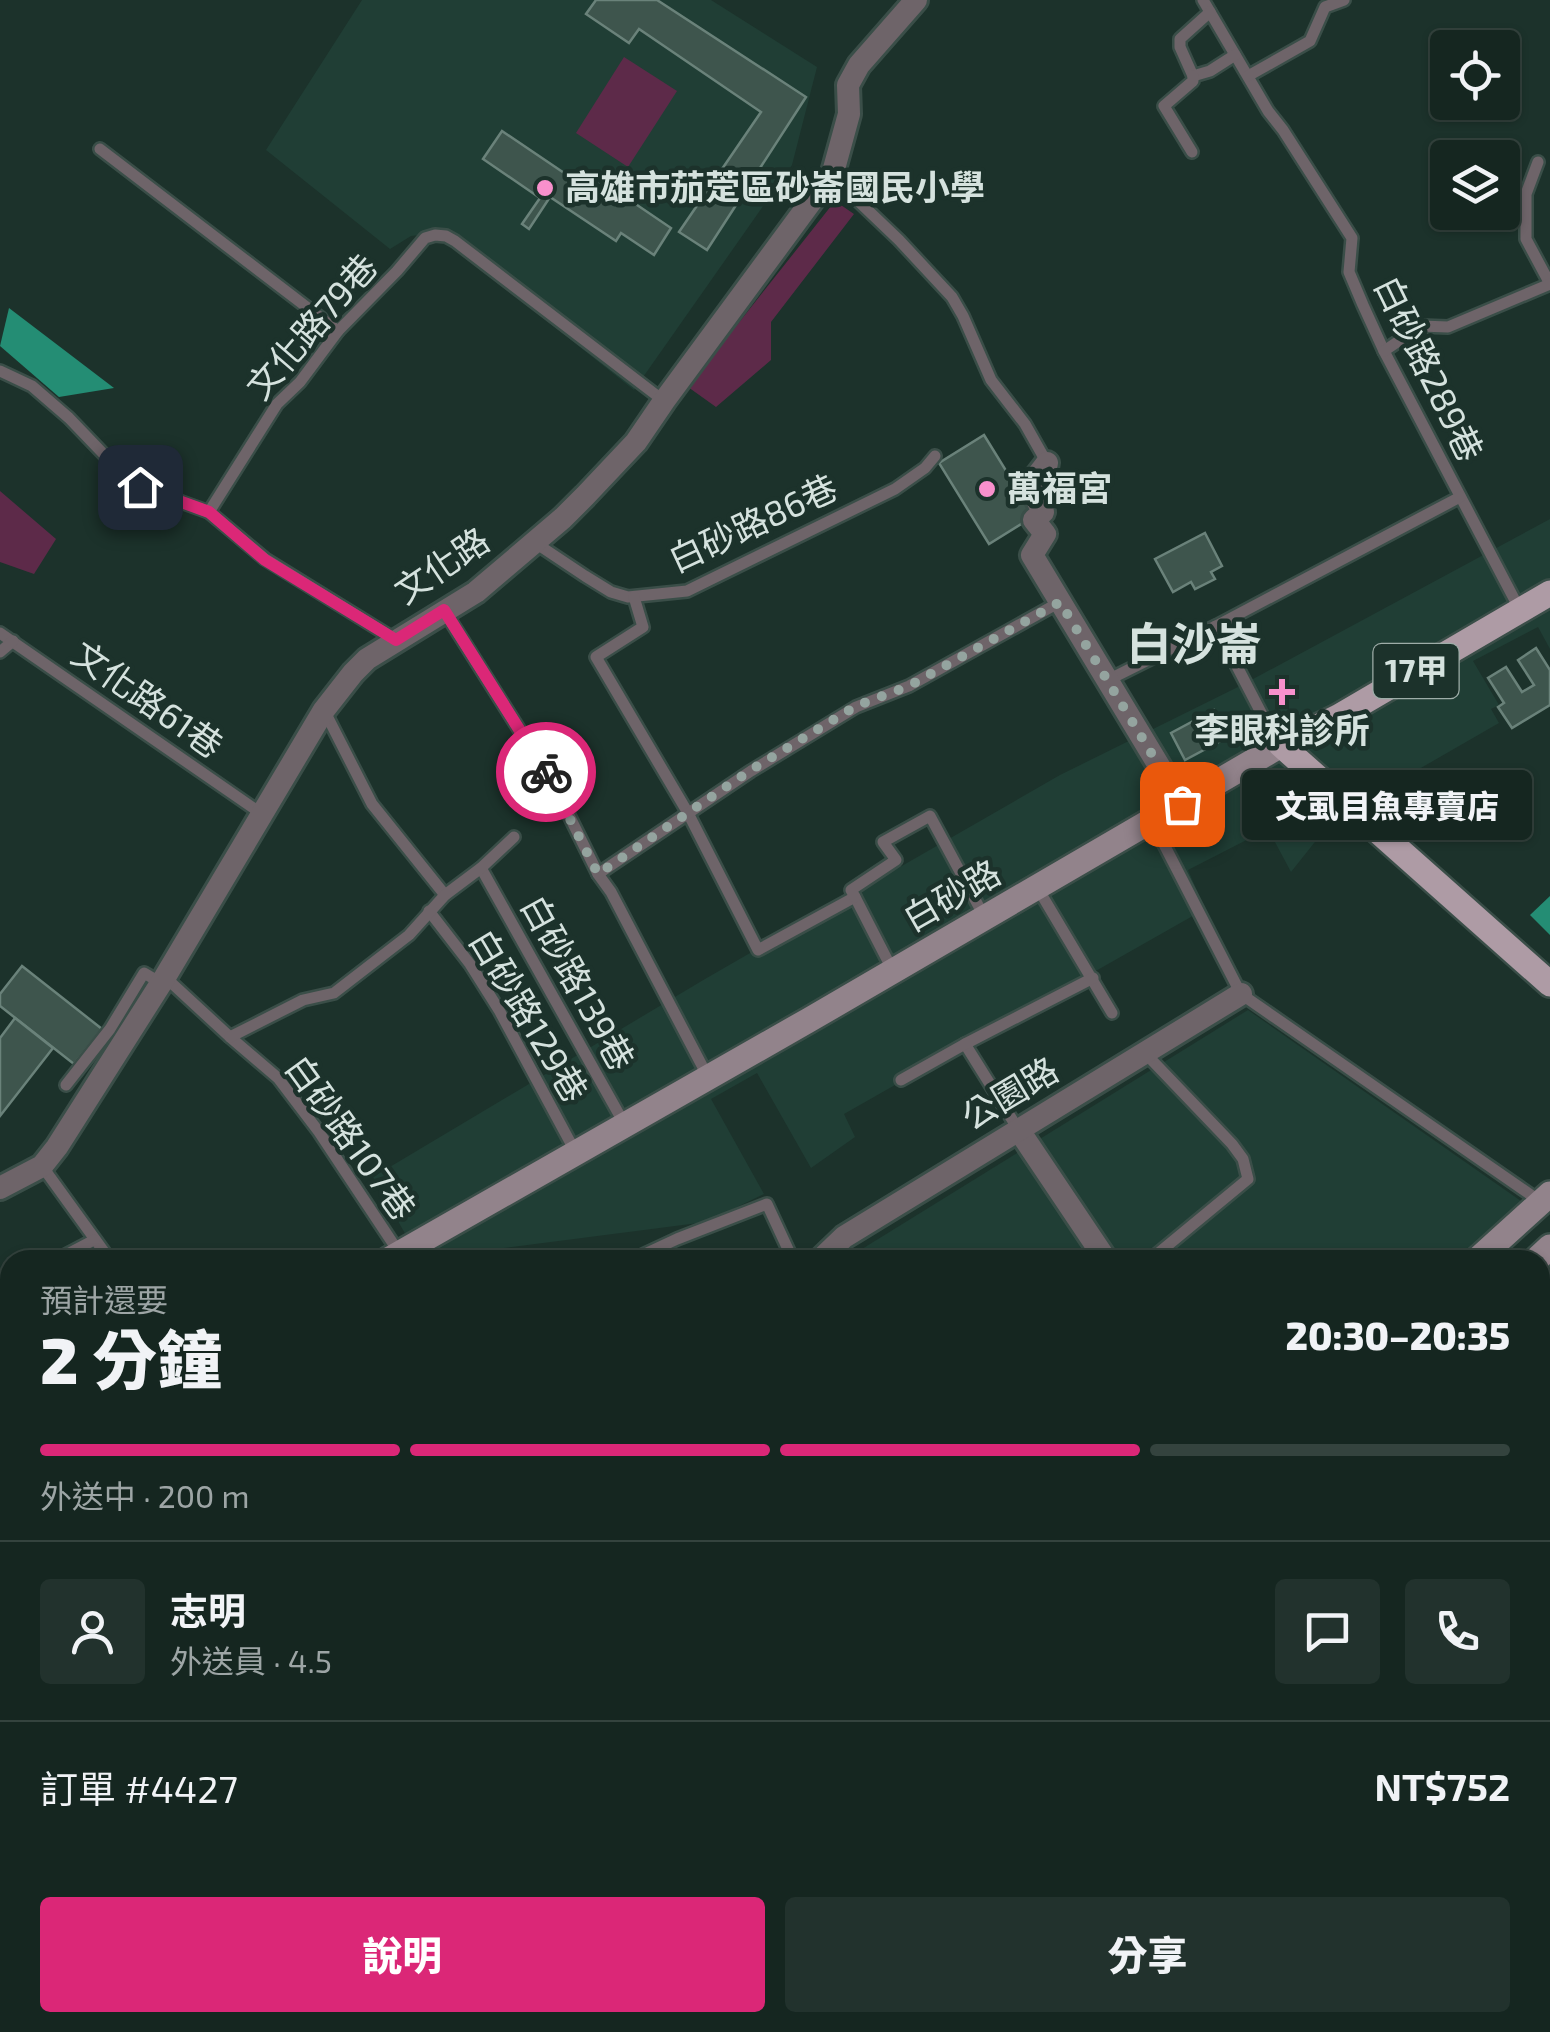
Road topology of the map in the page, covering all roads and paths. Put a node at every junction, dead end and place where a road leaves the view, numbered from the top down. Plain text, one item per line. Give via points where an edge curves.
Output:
1 (916, 0) edge
2 (1202, 0) edge
3 (1344, 0) edge
4 (1210, 12) junction
5 (1235, 55) junction
6 (1193, 76) junction
7 (1248, 76) junction
8 (100, 149) dead end
9 (1192, 152) dead end
10 (1538, 162) dead end
11 (832, 176) junction
12 (1550, 284) edge
13 (338, 331) junction
14 (1384, 351) junction
15 (0, 371) edge
16 (664, 401) junction
17 (935, 456) dead end
18 (1047, 463) joint
19 (1460, 497) junction
20 (209, 512) junction
21 (534, 542) junction
22 (1550, 593) edge
23 (634, 597) junction
24 (1060, 602) junction
25 (444, 610) junction
26 (1520, 610) junction
27 (1216, 626) junction
28 (0, 633) edge
29 (396, 640) junction
30 (14, 641) junction
31 (0, 652) edge
32 (1106, 680) junction
33 (324, 710) junction
34 (1281, 745) junction
35 (1182, 804) junction
36 (262, 814) junction
37 (688, 814) junction
38 (1152, 821) junction
39 (514, 837) dead end
40 (481, 868) junction
41 (598, 874) junction
42 (1037, 887) junction
43 (445, 895) junction
44 (855, 897) junction
45 (429, 911) junction
46 (985, 918) junction
47 (893, 971) junction
48 (1093, 978) junction
49 (163, 980) junction
50 (1550, 984) edge
51 (1242, 994) junction
52 (1112, 1013) dead end
53 (230, 1037) junction
54 (965, 1044) junction
55 (1145, 1053) junction
56 (708, 1078) junction
57 (901, 1080) dead end
58 (66, 1085) dead end
59 (625, 1125) junction
60 (1018, 1129) junction
61 (576, 1152) junction
62 (42, 1166) junction
63 (0, 1188) edge
64 (1546, 1198) edge
65 (94, 1240) junction
66 (75, 1250) edge
67 (102, 1250) edge
68 (392, 1250) edge
69 (411, 1250) edge
70 (653, 1250) edge
71 (788, 1250) edge
72 (830, 1250) edge
73 (1099, 1250) edge
74 (1162, 1250) edge
75 (1488, 1250) edge

1 - 11 street, 文化路 via 848,86 849,114
2 - 4 lane, 白砂路289巷
3 - 7 lane via 1325,8 1310,41
4 - 5 lane, 白砂路289巷
4 - 6 lane via 1180,39
5 - 6 lane
5 - 7 lane, 白砂路289巷
6 - 9 lane via 1164,106
7 - 14 lane, 白砂路289巷 via 1352,238 1350,272
8 - 13 lane
10 - 12 lane via 1526,194 1526,239
11 - 16 street, 文化路
11 - 18 lane via 952,298 991,380
12 - 14 lane via 1448,327 1421,326
13 - 16 lane, 文化路79巷 via 425,238 446,236
13 - 20 lane, 文化路79巷 via 277,404
14 - 19 lane, 白砂路289巷
15 - 20 lane via 32,386 140,487
16 - 21 street, 文化路 via 636,442
17 - 23 lane, 白砂路86巷 via 895,489 687,591
18 - 24 street via 1030,485 1043,512 1034,520 1044,534 1032,555
19 - 26 lane, 白砂路289巷
19 - 27 lane
20 - 29 lane via 265,560
21 - 23 lane, 白砂路86巷 via 611,592
21 - 25 street, 文化路
22 - 26 main road, 白砂路 / 17甲
23 - 37 lane via 643,627 596,657
24 - 32 street
24 - 37 lane via 909,686 856,706
25 - 29 street, 文化路
25 - 41 lane via 553,783
26 - 34 main road, 白砂路 / 17甲
27 - 32 lane
27 - 34 lane
28 - 30 lane, 文化路61巷
29 - 33 street, 文化路 via 352,673
30 - 31 lane
30 - 36 lane, 文化路61巷
32 - 35 street
33 - 36 street, 文化路
33 - 43 lane via 372,804
34 - 35 street, 白砂路
34 - 50 main road
35 - 38 street, 白砂路
36 - 49 street, 文化路
37 - 41 lane
37 - 44 lane via 758,950
38 - 42 street, 白砂路
38 - 51 lane
39 - 40 lane
40 - 43 lane
40 - 59 lane, 白砂路139巷
41 - 56 lane
42 - 46 street, 白砂路
42 - 48 lane
43 - 45 lane
44 - 46 lane via 852,890 896,860 883,842 930,816
44 - 47 lane
45 - 53 lane via 334,993 303,1000
45 - 61 lane, 白砂路129巷 via 499,1010
46 - 47 street, 白砂路
47 - 56 street, 白砂路
48 - 52 lane
48 - 54 lane
49 - 53 lane, 白砂路107巷
49 - 58 lane via 144,973
49 - 62 street, 文化路
51 - 55 street, 公園路
51 - 64 lane
53 - 68 lane, 白砂路107巷 via 278,1078
54 - 57 lane
54 - 60 lane
55 - 60 street, 公園路
55 - 74 lane via 1232,1144 1248,1179
56 - 59 street, 白砂路
59 - 61 street, 白砂路
60 - 72 street, 公園路
60 - 73 street
61 - 69 street, 白砂路
62 - 63 street, 文化路
62 - 65 lane
64 - 75 street
65 - 66 lane
65 - 67 lane
70 - 71 lane via 767,1204

